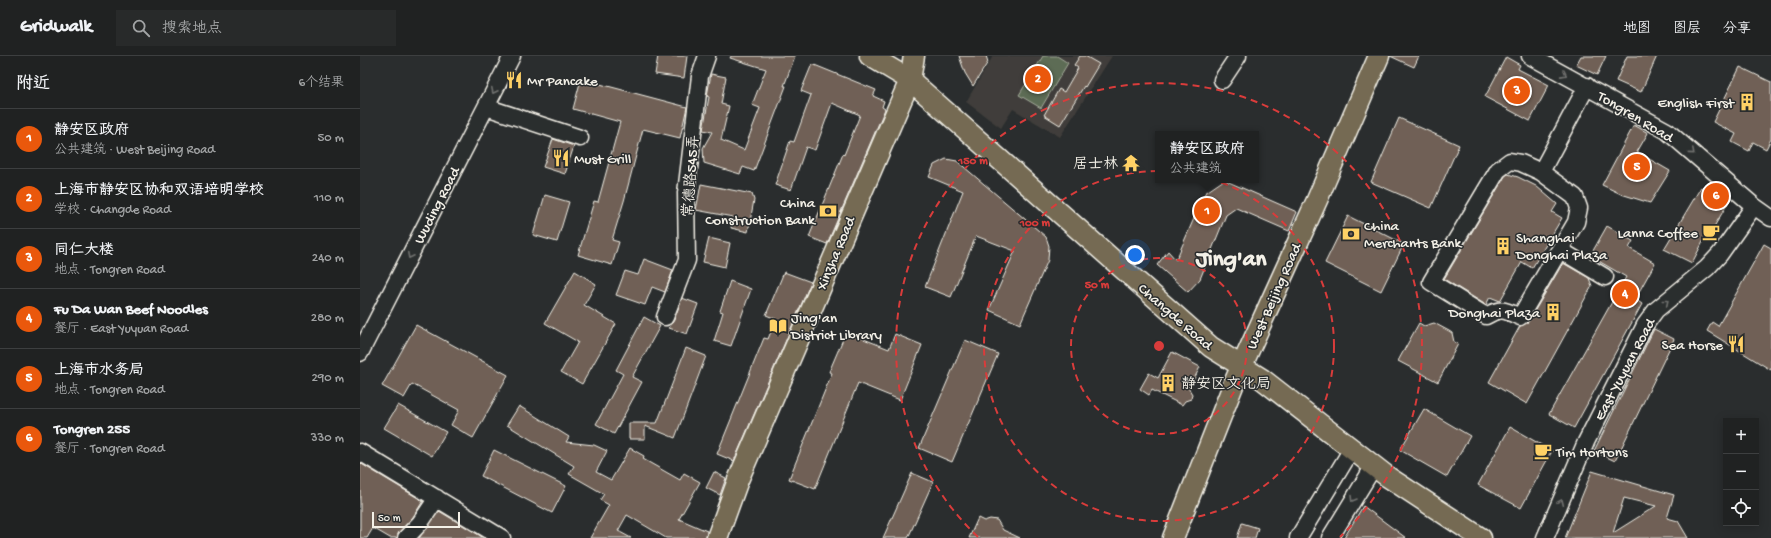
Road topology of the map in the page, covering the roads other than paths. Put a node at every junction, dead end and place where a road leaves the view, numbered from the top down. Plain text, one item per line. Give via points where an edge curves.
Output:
1 (512, 56) edge
2 (707, 56) edge
3 (870, 56) edge
4 (914, 56) edge
5 (1238, 56) edge
6 (1530, 56) edge
7 (1376, 57) edge
8 (1549, 61) edge
9 (910, 80) junction
10 (1222, 80) dead end
11 (1587, 86) junction
12 (486, 107) junction
13 (580, 138) dead end
14 (1541, 172) junction
15 (1754, 206) junction
16 (1771, 218) edge
17 (1560, 250) junction
18 (1605, 277) dead end
19 (665, 316) dead end
20 (360, 354) edge
21 (1241, 367) junction
22 (1352, 449) junction
23 (360, 452) edge
24 (1374, 466) junction
25 (437, 498) junction
26 (406, 538) edge
27 (502, 538) edge
28 (717, 538) edge
29 (1173, 538) edge
30 (1298, 538) edge
31 (1330, 538) edge
32 (1481, 538) edge
33 (1545, 538) edge

1 -> 12 street, Wuding Road
2 - 19 street, 常德路545弄 via 700,76 686,193 687,260
3 - 9 main road, Changde Road
4 - 9 main road, Xinzha Road
5 - 10 street
6 - 8 street, Tongren Road
7 - 21 main road, West Beijing Road via 1317,200
8 -> 11 street, Tongren Road
9 - 21 main road, Changde Road via 1211,347
9 - 28 main road, Xinzha Road via 745,465
11 - 14 street
11 -> 15 street, Tongren Road via 1667,131
12 - 13 street
12 -> 20 street, Wuding Road
14 - 17 street via 1575,197 1578,208 1576,222
14 - 17 street via 1510,161 1498,170 1445,266 1431,282 1486,316 1504,310 1520,317
15 - 16 street, Tongren Road
33 -> 15 street, East Yuyuan Road via 1586,442 1644,325 1656,310 1720,254
17 - 18 street
21 - 22 main road, Changde Road via 1272,386
21 - 29 main road, West Beijing Road
22 - 24 main road, Changde Road
22 - 30 street
23 - 25 street
24 -> 31 street
24 - 32 main road, Changde Road
25 - 26 street
25 - 27 street

